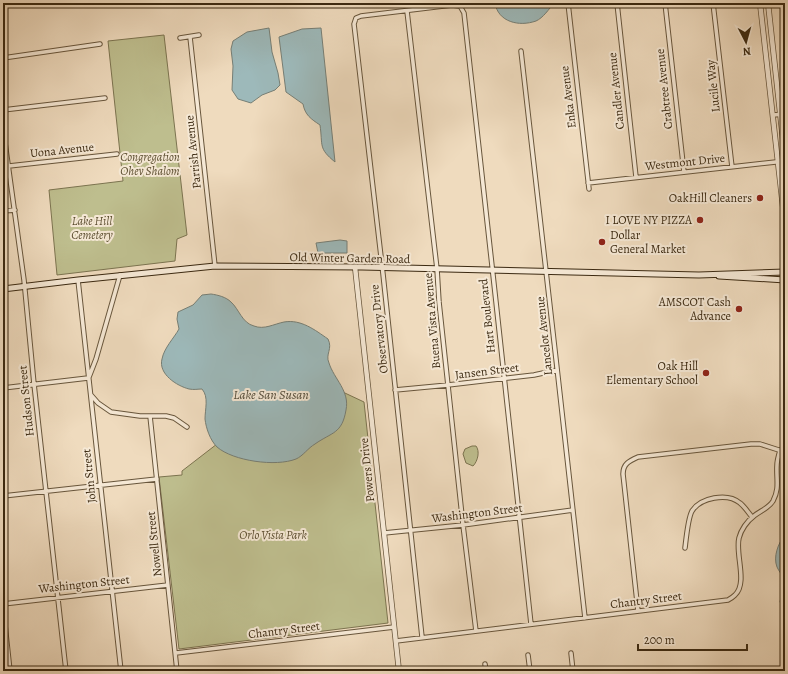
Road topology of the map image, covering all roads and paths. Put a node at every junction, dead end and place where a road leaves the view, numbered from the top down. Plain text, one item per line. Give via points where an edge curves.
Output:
1 (616, 3) edge
2 (665, 3) edge
3 (713, 3) edge
4 (769, 3) edge
5 (568, 4) edge
6 (761, 4) edge
7 (407, 11) junction
8 (199, 35) dead end
9 (190, 37) junction
10 (180, 38) dead end
11 (100, 44) dead end
12 (521, 51) dead end
13 (3, 58) edge
14 (105, 98) dead end
15 (3, 110) edge
16 (783, 114) edge
17 (773, 115) junction
18 (3, 128) edge
19 (117, 154) dead end
20 (785, 158) edge
21 (785, 161) edge
22 (778, 162) junction
23 (9, 166) junction
24 (732, 167) junction
25 (684, 172) junction
26 (636, 177) junction
27 (588, 182) junction
28 (589, 189) dead end
29 (14, 210) junction
30 (3, 211) edge
31 (785, 225) edge
32 (215, 266) junction
33 (355, 267) junction
34 (382, 268) junction
35 (437, 269) junction
36 (492, 270) junction
37 (547, 272) junction
38 (785, 272) edge
39 (698, 274) junction
40 (120, 275) junction
41 (78, 280) junction
42 (785, 280) edge
43 (24, 286) junction
44 (3, 289) edge
45 (86, 358) junction
46 (96, 359) junction
47 (557, 370) junction
48 (88, 378) junction
49 (504, 378) junction
50 (34, 384) junction
51 (448, 385) junction
52 (3, 388) edge
53 (395, 390) junction
54 (90, 394) junction
55 (150, 416) junction
56 (187, 427) dead end
57 (780, 450) junction
58 (785, 452) edge
59 (157, 479) junction
60 (100, 485) junction
61 (46, 491) junction
62 (3, 496) edge
63 (573, 510) junction
64 (752, 517) junction
65 (520, 518) junction
66 (463, 525) junction
67 (410, 530) junction
68 (384, 533) junction
69 (685, 548) dead end
70 (168, 585) junction
71 (112, 592) junction
72 (58, 597) junction
73 (3, 605) edge
74 (638, 611) junction
75 (585, 618) junction
76 (531, 624) junction
77 (394, 627) junction
78 (476, 630) junction
79 (422, 637) junction
80 (396, 641) junction
81 (571, 653) dead end
82 (176, 654) junction
83 (528, 656) dead end
84 (485, 664) dead end
85 (399, 670) edge
86 (10, 671) edge
87 (66, 671) edge
88 (120, 671) edge
89 (177, 671) edge
90 (385, 671) edge
91 (486, 671) edge
92 (530, 671) edge
93 (573, 671) edge

1 - 26 street, Candler Avenue
2 - 25 street, Crabtree Avenue
3 - 24 street, Lucile Way
4 - 6 street
4 - 16 street
5 - 27 street, Enka Avenue
6 - 17 street
7 - 34 street, Observatory Drive via 361,16 355,19 354,27
7 - 35 street, Buena Vista Avenue
7 - 36 street, Hart Boulevard via 452,5 460,6 464,13
8 - 9 street
9 - 10 street
9 - 32 street, Parrish Avenue
11 - 13 street
12 - 37 street, Lancelot Avenue
14 - 15 street
16 - 17 street
16 - 20 street
17 - 22 street
18 - 23 street, Hudson Street
19 - 23 street, Uona Avenue
21 - 22 street, Westmont Drive
22 - 24 street, Westmont Drive
22 - 31 street
23 - 29 street, Hudson Street
24 - 25 street, Westmont Drive
25 - 26 street, Westmont Drive
26 - 27 street, Westmont Drive
27 - 28 street, Enka Avenue
29 - 30 street
29 - 43 street, Hudson Street
32 - 33 main road, Old Winter Garden Road
32 - 40 main road, Old Winter Garden Road
33 - 34 main road, Old Winter Garden Road
33 - 68 street, Powers Drive
34 - 35 main road, Old Winter Garden Road
34 - 53 street, Observatory Drive
35 - 36 main road, Old Winter Garden Road
35 - 51 street, Buena Vista Avenue
36 - 37 main road, Old Winter Garden Road
36 - 49 street, Hart Boulevard
37 - 39 main road, Old Winter Garden Road
37 - 47 street, Lancelot Avenue
38 - 39 main road, Old Winter Garden Road
39 - 42 main road, Old Winter Garden Road
40 - 41 main road, Old Winter Garden Road
40 - 46 street
41 - 43 main road, Old Winter Garden Road
41 - 45 street, John Street
43 - 44 main road, Old Winter Garden Road
43 - 50 street, Hudson Street
45 - 46 street
45 - 48 street, John Street
46 - 48 street
47 - 49 street, Jansen Street
47 - 63 street, Lancelot Avenue
48 - 50 street
48 - 54 street, John Street
49 - 51 street, Jansen Street
49 - 65 street, Hart Boulevard
50 - 52 street
50 - 61 street, Hudson Street
51 - 53 street, Jansen Street
51 - 66 street, Buena Vista Avenue
53 - 67 street, Observatory Drive
54 - 55 street via 111,412
54 - 60 street, John Street
55 - 56 street via 174,418
55 - 59 street, Nowell Street
57 - 58 street
57 - 64 street, Chantry Street via 777,465 778,491 769,506
57 - 74 street via 751,444 638,457 626,464 623,474
59 - 60 street
59 - 70 street, Nowell Street
60 - 61 street
60 - 71 street, John Street
61 - 62 street
61 - 72 street, Hudson Street
63 - 65 street, Washington Street
63 - 75 street, Lancelot Avenue
64 - 69 street via 733,499 724,497 704,500 691,512
64 - 74 street, Chantry Street via 743,528 739,539 741,583 736,595 728,600
65 - 66 street, Washington Street
65 - 76 street, Hart Boulevard
66 - 67 street, Washington Street
66 - 78 street, Buena Vista Avenue
67 - 68 street, Washington Street
67 - 79 street, Observatory Drive
68 - 77 street, Powers Drive
70 - 71 street, Washington Street
70 - 82 street, Nowell Street
71 - 72 street, Washington Street
71 - 88 street, John Street
72 - 73 street, Washington Street
72 - 87 street, Hudson Street
73 - 86 street
74 - 75 street, Chantry Street
75 - 76 street, Chantry Street
76 - 78 street, Chantry Street
77 - 80 street, Powers Drive
77 - 82 street, Chantry Street
78 - 79 street, Chantry Street
79 - 80 street, Chantry Street
80 - 85 street, Powers Drive
81 - 93 street
82 - 89 street, Nowell Street
83 - 92 street
84 - 91 street
85 - 90 street

